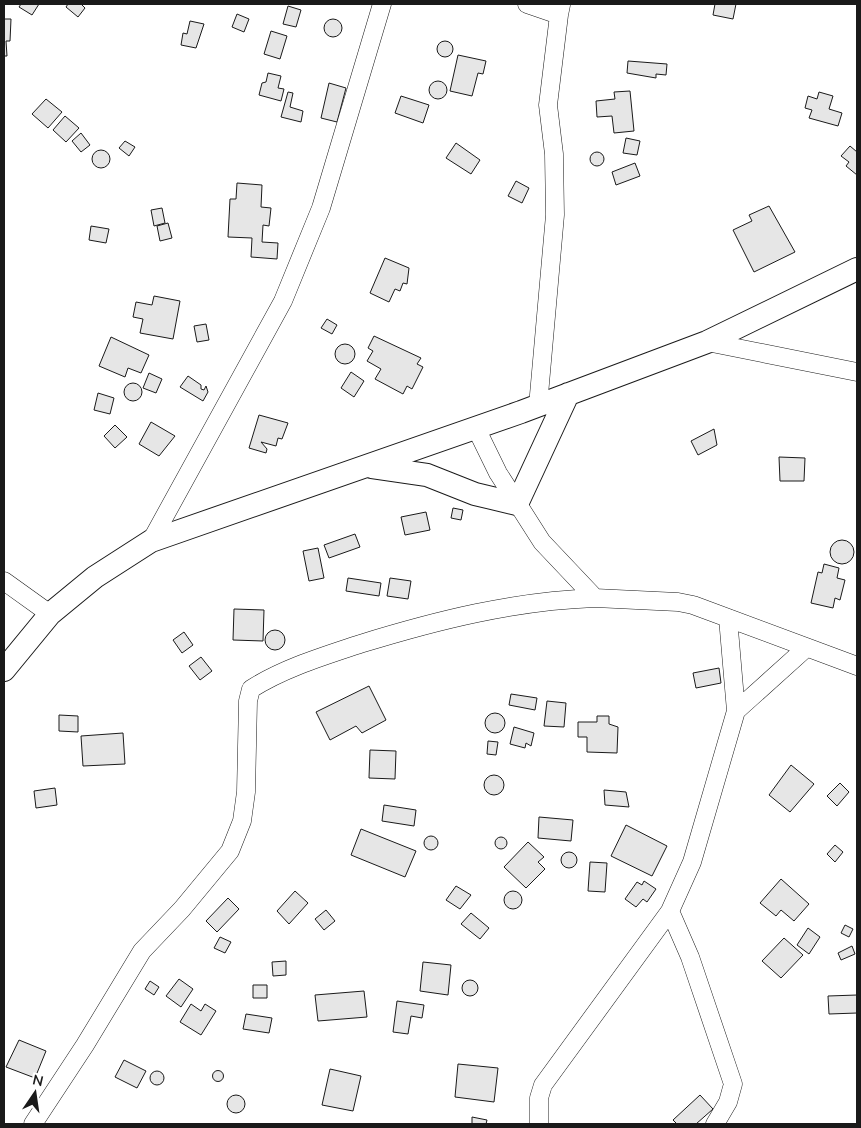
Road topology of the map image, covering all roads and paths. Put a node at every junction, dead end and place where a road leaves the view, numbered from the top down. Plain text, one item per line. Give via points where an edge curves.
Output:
1 (382, 4) edge
2 (527, 4) edge
3 (560, 9) edge
4 (857, 269) edge
5 (707, 342) junction
6 (857, 372) edge
7 (568, 394) junction
8 (538, 406) junction
9 (476, 428) junction
10 (369, 466) junction
11 (517, 504) junction
12 (150, 541) junction
13 (4, 581) edge
14 (595, 598) junction
15 (50, 614) junction
16 (728, 618) junction
17 (806, 648) junction
18 (857, 666) edge
19 (4, 670) edge
20 (736, 711) junction
21 (670, 911) junction
22 (33, 1124) edge
23 (539, 1124) edge
24 (715, 1124) edge

1 - 12 street via 321,208 283,301
2 - 3 street
3 - 8 street via 548,105 554,154 555,215
4 - 5 street
5 - 6 street
5 - 7 street
7 - 8 street
7 - 11 street
8 - 9 street
9 - 10 street
9 - 11 street
10 - 11 street via 427,475 475,494
10 - 12 street
11 - 14 street via 542,542
12 - 15 street via 96,577
13 - 15 street
14 - 16 street via 678,602
14 - 22 street via 488,609 420,626 327,655 251,689 246,792 242,821 230,850 138,957 86,1045
15 - 19 street
16 - 17 street
16 - 20 street
17 - 18 street
17 - 20 street
20 - 21 street via 692,862
21 - 23 street via 543,1085 539,1098
21 - 24 street via 690,957 733,1084 728,1102

